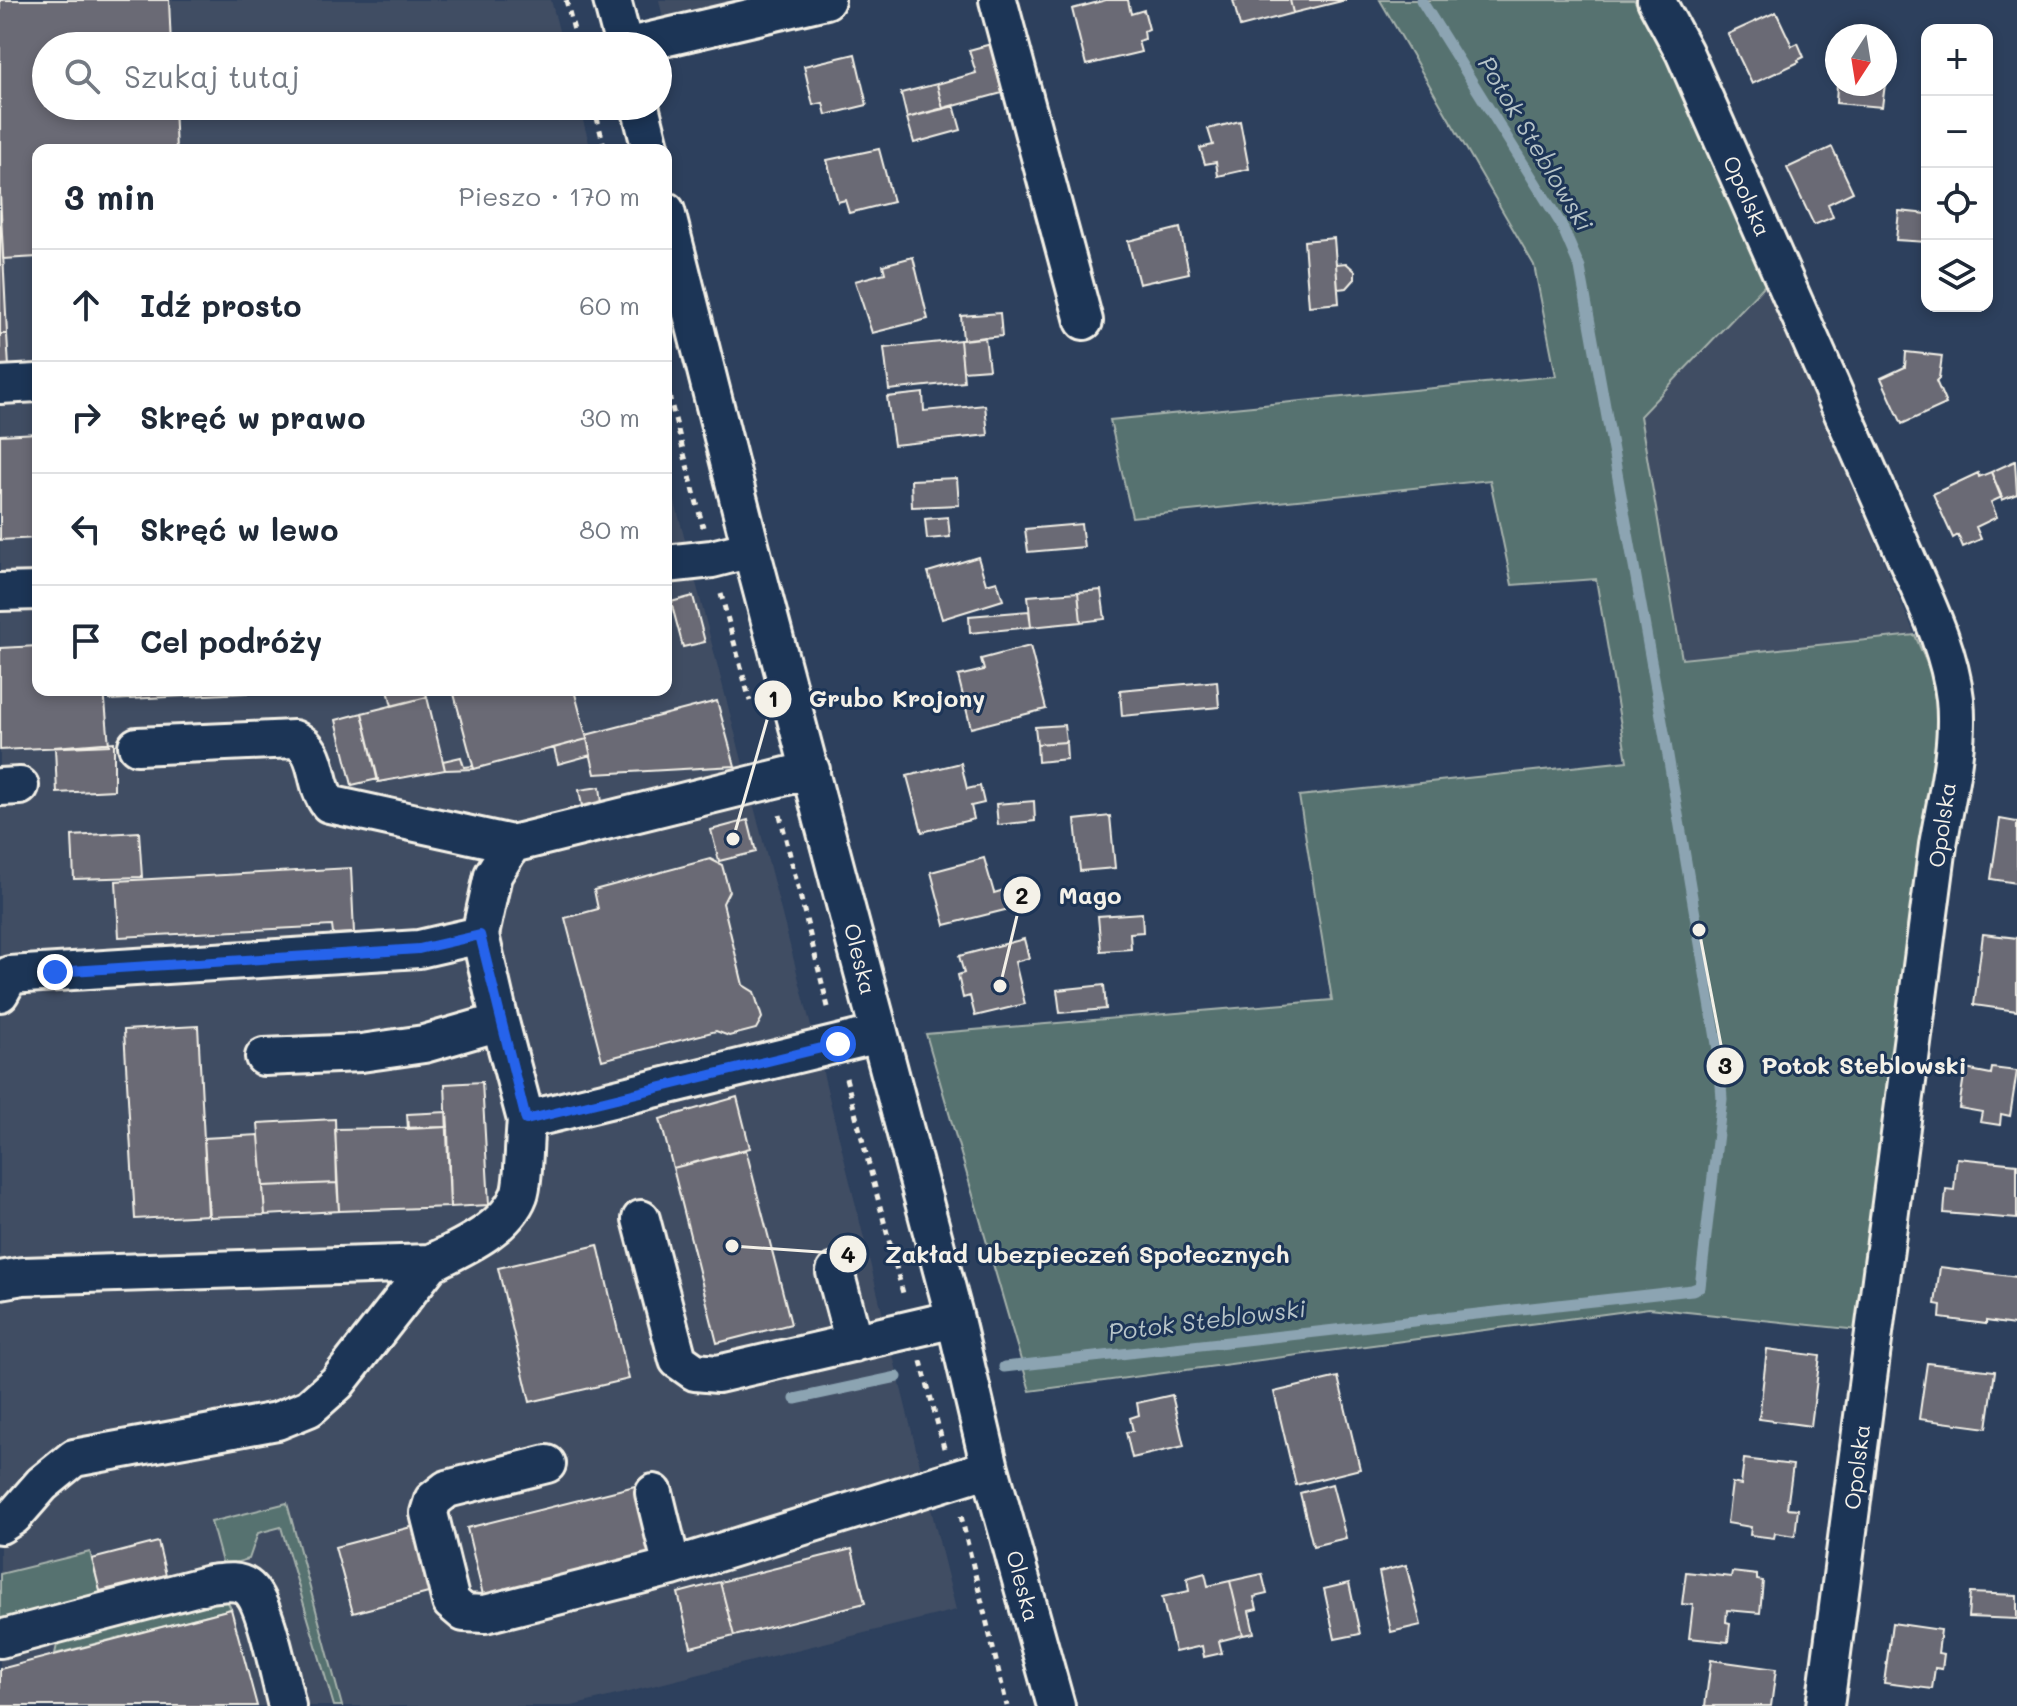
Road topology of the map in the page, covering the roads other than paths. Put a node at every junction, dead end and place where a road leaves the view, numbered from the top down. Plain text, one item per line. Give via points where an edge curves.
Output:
1 (612, 0) edge
2 (998, 0) edge
3 (1656, 0) edge
4 (819, 1) edge
5 (622, 32) edge
6 (672, 35) edge
7 (644, 120) edge
8 (650, 144) edge
9 (672, 235) edge
10 (1084, 321) dead end
11 (32, 383) edge
12 (0, 385) edge
13 (751, 549) junction
14 (672, 563) edge
15 (32, 591) edge
16 (0, 592) edge
17 (137, 746) dead end
18 (811, 770) junction
19 (512, 844) junction
20 (480, 935) junction
21 (3, 978) edge
22 (500, 1022) junction
23 (879, 1034) junction
24 (264, 1057) dead end
25 (526, 1120) junction
26 (641, 1219) dead end
27 (431, 1263) junction
28 (835, 1272) dead end
29 (0, 1280) edge
30 (955, 1319) junction
31 (854, 1343) junction
32 (547, 1464) dead end
33 (990, 1468) junction
34 (654, 1493) dead end
35 (0, 1525) edge
36 (672, 1567) junction
37 (0, 1639) edge
38 (287, 1706) edge
39 (1056, 1706) edge
40 (1825, 1706) edge

1 - 5 street
2 - 10 street
3 - 40 street, Opolska via 1684,52 1906,556 1944,651 1955,699 1953,751
4 - 6 street
7 - 8 street
9 - 13 street, Oleska
11 - 12 street
13 - 14 street
13 - 18 street, Oleska
15 - 16 street
17 - 19 street via 294,739 311,754 321,795 329,804
18 - 19 street
18 - 23 street, Oleska
19 - 20 street via 493,875
20 - 21 street via 419,949
20 - 22 street
22 - 24 street via 424,1044
22 - 25 street
23 - 25 street
23 - 30 street, Oleska
25 - 27 street via 519,1195 499,1223
26 - 31 street via 678,1360 695,1372 718,1374
27 - 29 street
27 - 35 street via 337,1383 309,1408 277,1421 74,1458
28 - 31 street
30 - 31 street
30 - 33 street, Oleska
32 - 36 street via 447,1489 433,1500 429,1513 451,1602 464,1613 485,1614
33 - 36 street
33 - 39 street, Oleska
34 - 36 street
37 - 38 street via 232,1581 248,1587 260,1603

